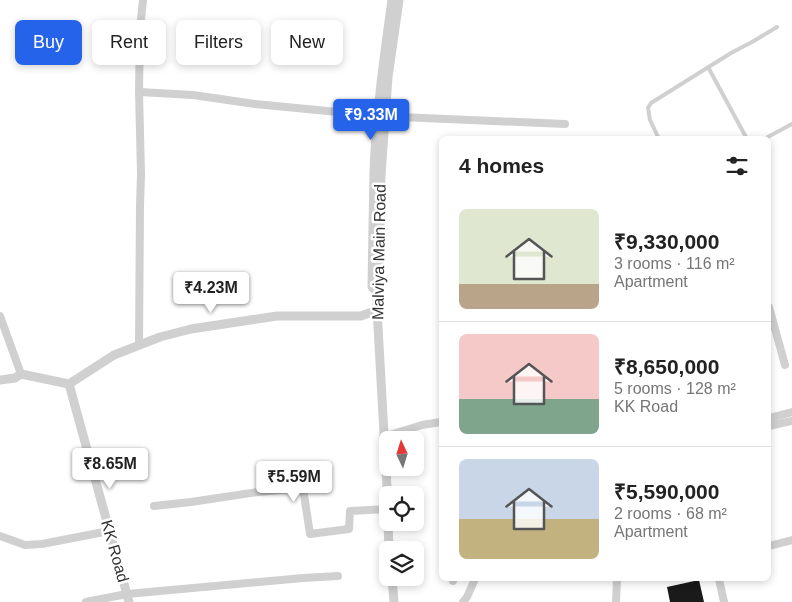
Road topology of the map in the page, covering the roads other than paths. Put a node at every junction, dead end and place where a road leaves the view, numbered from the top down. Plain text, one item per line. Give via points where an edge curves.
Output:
1 (143, 0) edge
2 (392, 0) edge
3 (398, 0) edge
4 (777, 27) dead end
5 (708, 67) junction
6 (139, 92) junction
7 (381, 114) junction
8 (565, 124) dead end
9 (792, 124) edge
10 (658, 136) edge
11 (745, 136) edge
12 (770, 136) edge
13 (377, 310) junction
14 (771, 314) edge
15 (0, 316) edge
16 (139, 345) junction
17 (785, 365) dead end
18 (21, 374) junction
19 (0, 380) edge
20 (69, 384) junction
21 (792, 412) edge
22 (771, 417) edge
23 (792, 421) edge
24 (439, 422) edge
25 (771, 426) edge
26 (383, 431) edge
27 (402, 431) edge
28 (154, 506) dead end
29 (379, 509) edge
30 (109, 532) junction
31 (0, 536) edge
32 (792, 540) edge
33 (771, 545) edge
34 (338, 576) dead end
35 (474, 581) edge
36 (617, 581) edge
37 (719, 581) edge
38 (393, 586) edge
39 (128, 598) edge
40 (86, 602) edge
41 (394, 602) edge
42 (463, 602) edge
43 (616, 602) edge
44 (724, 602) edge

1 - 6 street
2 - 7 street via 385,46
3 - 7 street
4 - 5 lane
5 - 10 lane via 651,103 648,108 650,120
5 - 11 lane
6 - 7 street
6 - 16 street
7 - 8 street
7 - 13 street, Malviya Main Road via 374,171 377,234 372,287 376,291
9 - 12 lane
13 - 16 street via 361,316 253,319 190,329
13 - 26 street, Malviya Main Road
14 - 17 street
15 - 18 street
16 - 20 street via 114,355
18 - 19 street
18 - 20 street
20 - 30 street, KK Road
21 - 22 street
23 - 25 street
24 - 27 street
28 - 29 street via 304,488 310,534 349,530 350,511
30 - 31 street via 25,545
30 - 39 street, KK Road
32 - 33 street
34 - 39 street
35 - 42 street
36 - 43 street
37 - 44 street
38 - 41 street
39 - 40 street

